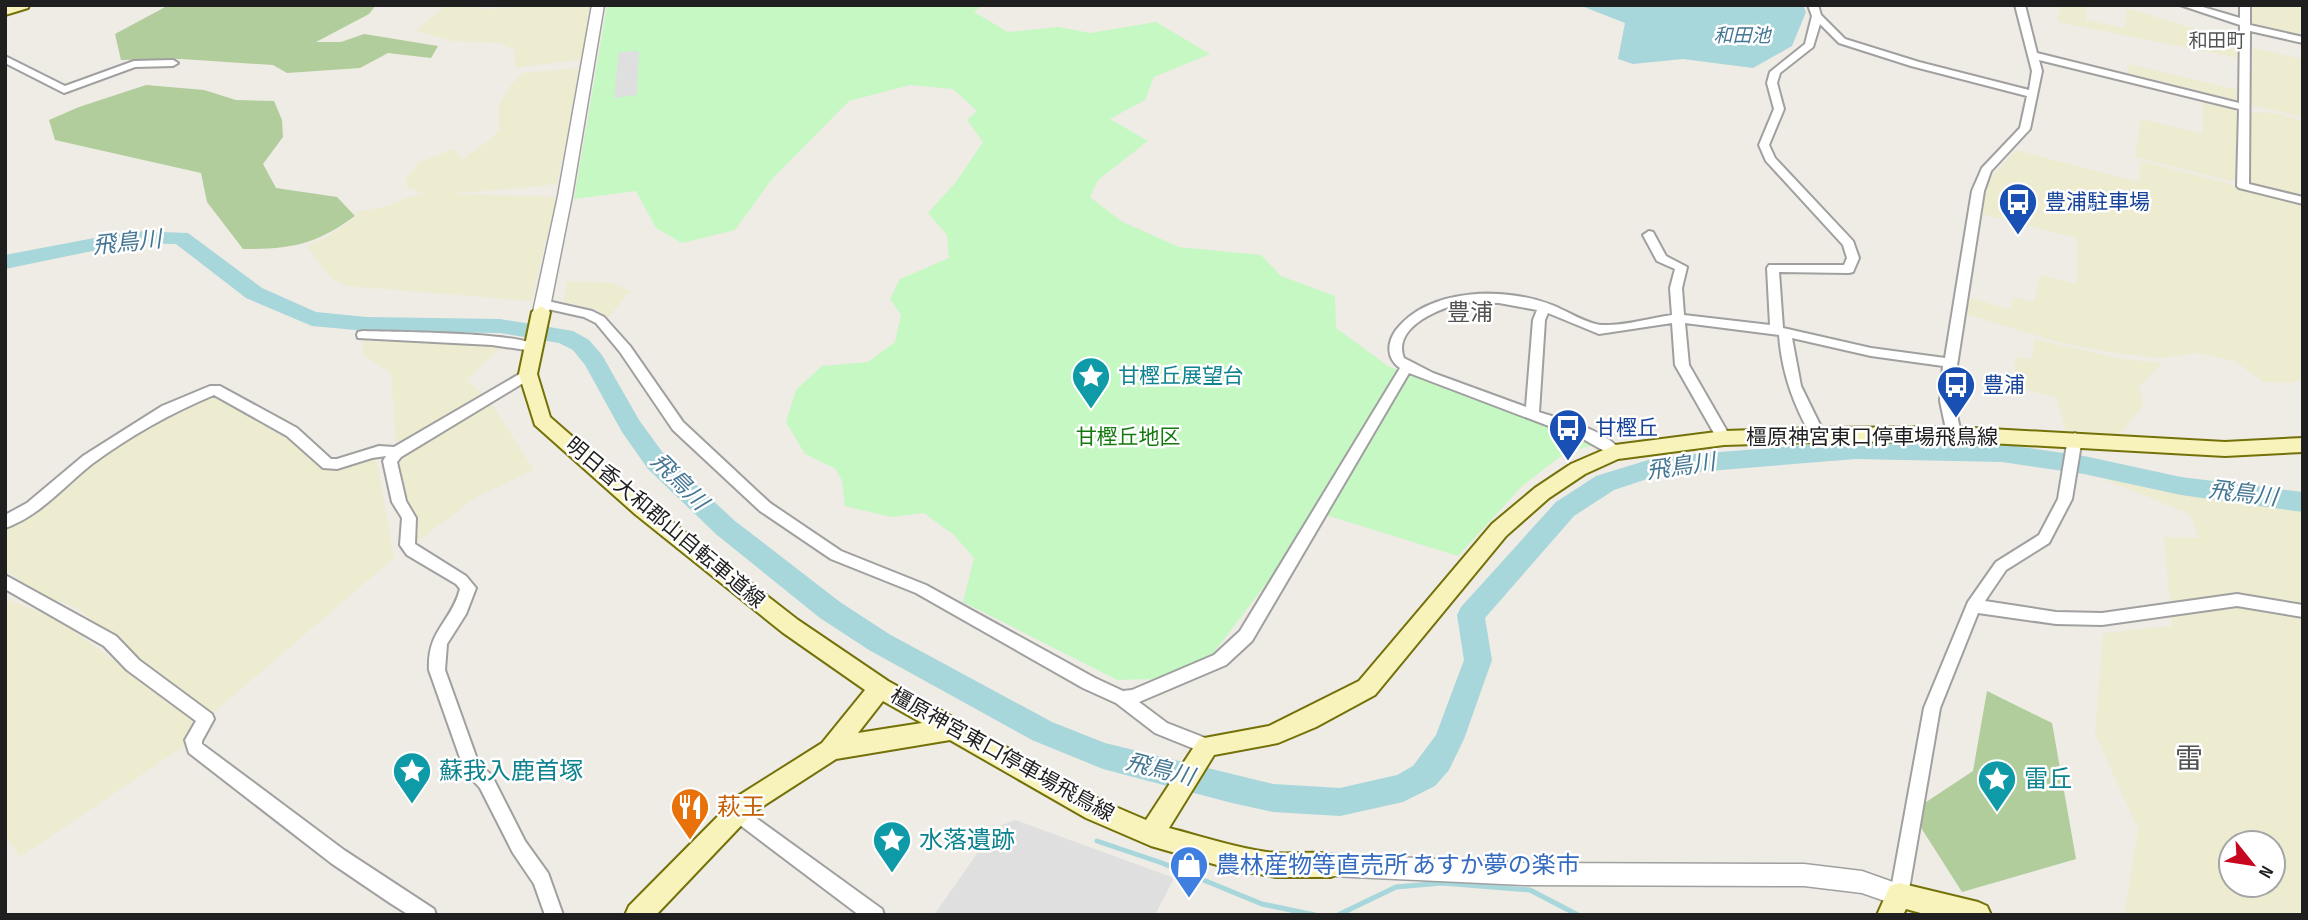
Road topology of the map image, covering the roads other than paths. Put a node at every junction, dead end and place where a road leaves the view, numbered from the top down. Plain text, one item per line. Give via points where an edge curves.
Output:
1 (23, 5) edge
2 (598, 5) edge
3 (2020, 5) edge
4 (2185, 5) edge
5 (2245, 5) edge
6 (5, 11) edge
7 (1815, 11) edge
8 (2245, 25) junction
9 (2303, 40) edge
10 (2036, 56) junction
11 (5, 59) edge
12 (173, 63) dead end
13 (2033, 94) junction
14 (2244, 107) junction
15 (2303, 201) edge
16 (1649, 235) dead end
17 (1545, 307) junction
18 (542, 308) junction
19 (1677, 318) junction
20 (1781, 331) junction
21 (363, 335) dead end
22 (532, 349) junction
23 (1951, 363) junction
24 (1406, 368) junction
25 (528, 374) junction
26 (1532, 414) junction
27 (1954, 434) junction
28 (1818, 435) junction
29 (1724, 438) junction
30 (2075, 438) junction
31 (2303, 445) edge
32 (1615, 452) junction
33 (396, 453) junction
34 (5, 522) edge
35 (5, 581) edge
36 (1973, 606) junction
37 (2303, 611) edge
38 (880, 688) junction
39 (1122, 698) junction
40 (955, 729) junction
41 (830, 750) junction
42 (1203, 751) junction
43 (738, 813) junction
44 (1151, 834) junction
45 (1331, 865) joint
46 (1895, 905) edge
47 (427, 915) edge
48 (555, 915) edge
49 (638, 915) edge
50 (875, 915) edge
51 (1978, 915) edge

1 - 6 main road
2 - 18 street
3 - 10 street
4 - 8 street
5 - 8 street
7 - 13 street via 1842,41
7 - 20 street via 1810,45 1775,72 1772,83 1779,109 1764,145 1770,159 1849,244 1853,258 1849,269 1773,268
8 - 9 street
8 - 14 street
10 - 13 street
10 - 14 street
11 - 12 street via 64,90 134,64
13 - 23 street via 2025,129 1986,170 1978,191
14 - 15 street via 2243,186
16 - 19 street via 1661,258 1681,267
17 - 19 street via 1599,330
17 - 24 street via 1482,297 1441,302 1401,330 1395,344
17 - 26 street via 1539,320
18 - 22 main road, 明日香大和郡山自転車道線
18 - 39 street via 600,320 678,426 765,507 836,555 920,589
19 - 20 street
19 - 29 street via 1682,365
20 - 23 street via 1871,352
20 - 28 street via 1798,400
21 - 22 street via 492,341
22 - 25 main road, 明日香大和郡山自転車道線
23 - 27 street via 1947,401
24 - 26 street
24 - 39 street via 1246,636 1220,660
25 - 33 street
25 - 38 main road, 明日香大和郡山自転車道線 via 542,420 642,509 747,593
26 - 32 street via 1589,435
27 - 28 main road, 橿原神宮東口停車場飛鳥線
27 - 30 main road, 橿原神宮東口停車場飛鳥線
28 - 29 main road, 橿原神宮東口停車場飛鳥線
29 - 32 main road, 橿原神宮東口停車場飛鳥線
30 - 31 main road, 橿原神宮東口停車場飛鳥線 via 2225,449
30 - 36 street via 2065,499 2044,539 2001,566
32 - 42 main road, 橿原神宮東口停車場飛鳥線 via 1542,493 1499,530 1367,688 1270,736
33 - 34 street via 385,449 328,464 292,432 215,389 167,409
33 - 48 street via 391,466 398,502 409,518 407,545 468,588 466,599 441,634 435,654 463,749 542,878
35 - 47 street via 110,641 132,665 206,719 193,740 195,748 332,852
36 - 37 street via 2056,618 2102,619 2237,600
36 - 46 street via 1932,708
38 - 40 main road, 橿原神宮東口停車場飛鳥線
38 - 41 main road, 橿原神宮東口停車場飛鳥線
39 - 42 street via 1161,728
40 - 41 main road
40 - 44 main road, 橿原神宮東口停車場飛鳥線 via 1095,810
41 - 43 main road, 橿原神宮東口停車場飛鳥線
42 - 44 main road
43 - 49 main road, 橿原神宮東口停車場飛鳥線
43 - 50 street
44 - 45 main road, 橿原神宮東口停車場飛鳥線 via 1264,863
45 - 46 street via 1524,874 1804,875 1862,882
46 - 51 main road

